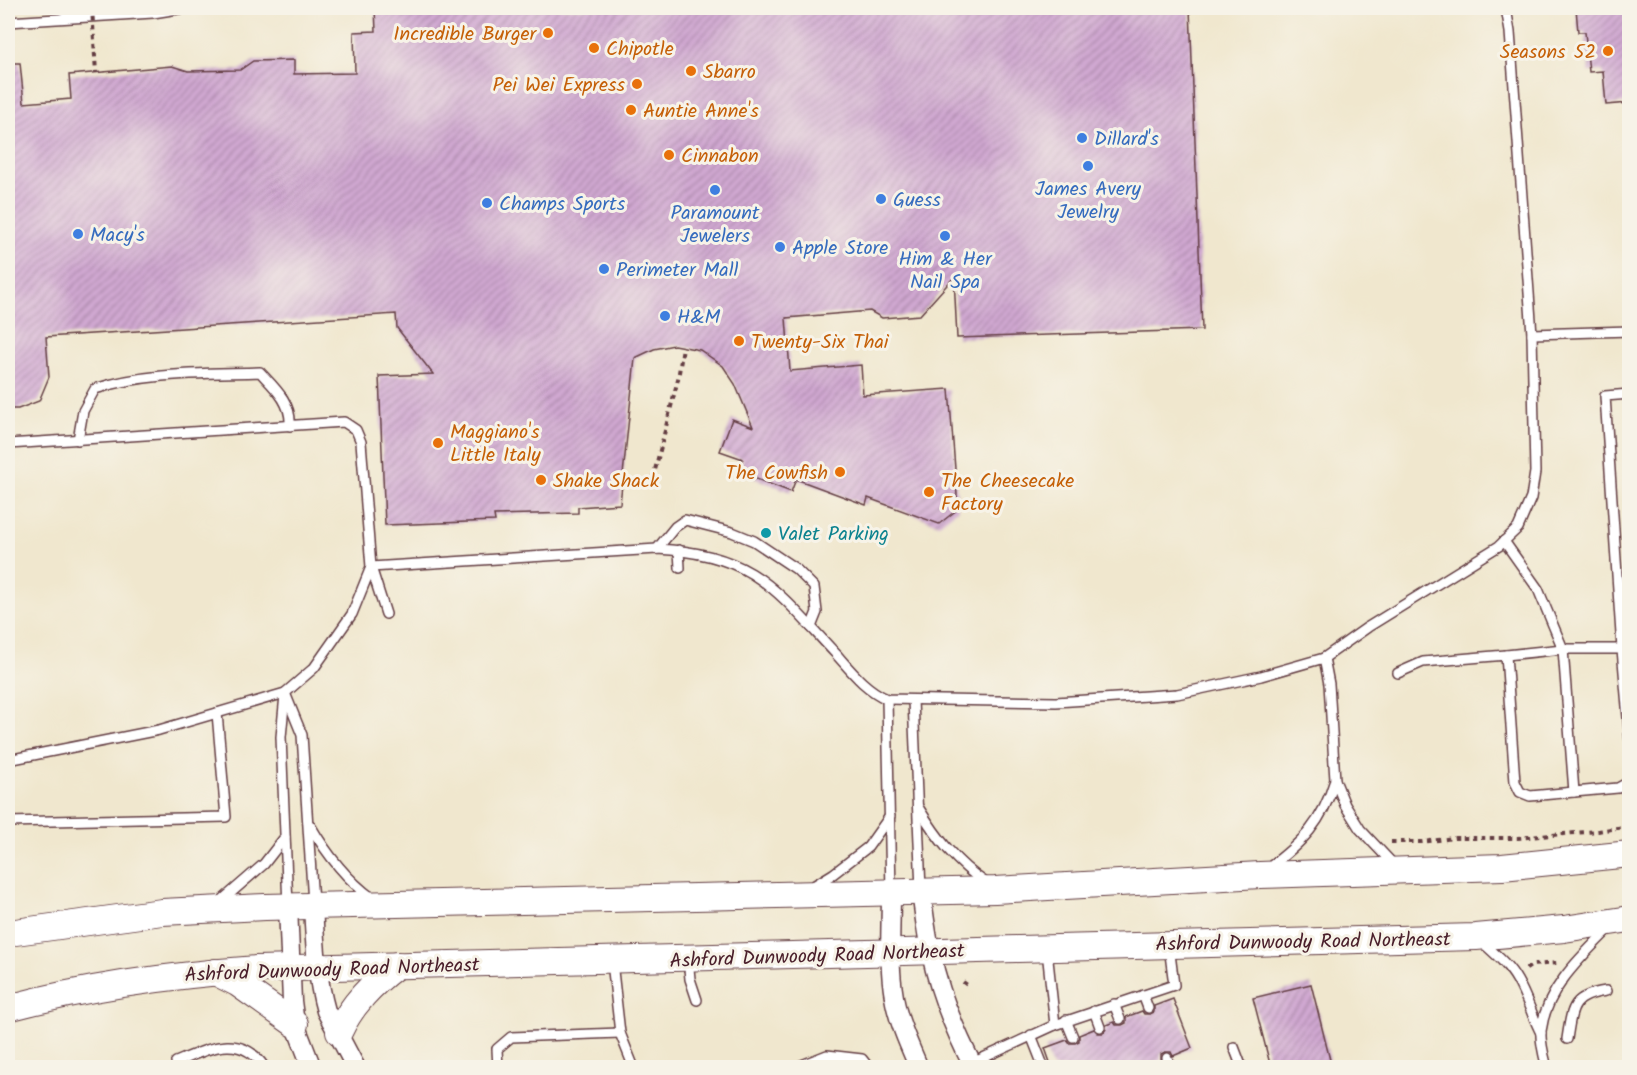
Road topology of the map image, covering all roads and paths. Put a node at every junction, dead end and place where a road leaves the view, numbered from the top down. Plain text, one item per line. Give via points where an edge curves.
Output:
1 (92, 8) edge
2 (184, 8) edge
3 (1506, 8) edge
4 (8, 22) edge
5 (96, 72) dead end
6 (1629, 331) edge
7 (1532, 334) junction
8 (683, 347) dead end
9 (1629, 394) edge
10 (290, 426) junction
11 (78, 440) junction
12 (8, 444) edge
13 (653, 478) dead end
14 (1504, 541) junction
15 (657, 549) junction
16 (679, 550) junction
17 (371, 567) junction
18 (680, 568) dead end
19 (386, 614) dead end
20 (811, 627) junction
21 (1563, 649) junction
22 (1626, 649) edge
23 (1506, 655) junction
24 (1324, 658) junction
25 (1398, 673) dead end
26 (285, 693) junction
27 (887, 699) junction
28 (913, 700) junction
29 (217, 713) junction
30 (1629, 741) edge
31 (8, 760) edge
32 (1629, 778) edge
33 (1335, 780) junction
34 (1574, 792) junction
35 (917, 805) junction
36 (890, 816) junction
37 (8, 822) edge
38 (308, 822) junction
39 (1629, 826) edge
40 (285, 837) junction
41 (1371, 842) junction
42 (1629, 854) edge
43 (1401, 871) junction
44 (1260, 875) junction
45 (995, 890) junction
46 (921, 892) junction
47 (891, 893) junction
48 (799, 895) junction
49 (385, 904) junction
50 (288, 906) junction
51 (313, 906) junction
52 (210, 910) junction
53 (1623, 920) edge
54 (8, 933) edge
55 (1476, 937) junction
56 (1169, 944) junction
57 (1047, 947) junction
58 (931, 952) junction
59 (891, 953) junction
60 (688, 958) junction
61 (612, 960) junction
62 (1566, 962) dead end
63 (397, 965) junction
64 (316, 967) junction
65 (291, 968) junction
66 (215, 972) junction
67 (1521, 972) dead end
68 (963, 975) dead end
69 (956, 984) dead end
70 (1606, 991) dead end
71 (1143, 995) junction
72 (696, 1000) dead end
73 (1114, 1004) junction
74 (8, 1008) edge
75 (1148, 1008) dead end
76 (1094, 1011) junction
77 (1120, 1019) dead end
78 (1066, 1020) junction
79 (295, 1024) junction
80 (1055, 1025) junction
81 (1100, 1027) dead end
82 (339, 1032) junction
83 (620, 1033) junction
84 (1541, 1033) junction
85 (1031, 1035) junction
86 (1073, 1037) dead end
87 (1567, 1039) dead end
88 (1234, 1047) dead end
89 (176, 1062) dead end
90 (973, 1065) edge
91 (265, 1068) edge
92 (312, 1068) edge
93 (356, 1068) edge
94 (498, 1068) edge
95 (634, 1068) edge
96 (794, 1068) edge
97 (869, 1068) edge
98 (919, 1068) edge
99 (1044, 1068) edge
100 (1242, 1068) edge
101 (1547, 1068) edge

1 - 5 path, bridge
2 - 4 lane
3 - 7 lane
6 - 7 lane
7 - 14 lane via 1532,498 1518,528
8 - 13 path
9 - 22 lane via 1605,396
10 - 11 lane
10 - 11 lane via 291,414 281,394 260,372 177,375 115,382 94,389 83,411
10 - 17 lane via 344,422 356,430 361,442
11 - 12 lane
14 - 21 lane via 1538,589
14 - 24 lane
15 - 16 lane
15 - 17 lane
15 - 20 lane via 685,520 754,541 796,569 814,587 817,612
16 - 18 lane
16 - 20 lane via 742,567 787,600
17 - 19 lane
17 - 26 lane via 346,623 314,668
20 - 27 lane via 865,686
21 - 22 lane
21 - 23 lane
21 - 34 lane
22 - 30 lane
23 - 25 lane via 1423,662
23 - 34 lane via 1515,782 1520,792 1530,796
24 - 28 lane via 1177,694 1056,702
24 - 33 lane
26 - 29 lane
26 - 38 lane via 302,735
26 - 40 lane via 281,737
27 - 28 lane
27 - 36 lane
28 - 35 lane
29 - 31 lane via 159,730
29 - 37 lane via 226,817
32 - 34 lane via 1618,788
33 - 41 lane via 1345,805
33 - 44 lane via 1314,826
35 - 45 lane via 954,857
35 - 46 lane
36 - 47 lane
36 - 48 lane via 868,847
38 - 49 lane via 323,848 351,881
38 - 51 lane
39 - 41 path via 1516,838
40 - 50 lane
40 - 52 lane via 260,869
41 - 43 lane
42 - 43 main road via 1502,867
43 - 44 main road
44 - 45 main road
45 - 46 main road
46 - 47 main road
46 - 58 street
47 - 48 main road
47 - 59 street
48 - 49 main road
49 - 51 main road
50 - 51 main road
50 - 52 main road
50 - 65 street
51 - 64 street
52 - 54 main road via 129,916
53 - 55 main road, Ashford Dunwoody Road Northeast
53 - 84 lane via 1570,969 1551,999
55 - 56 main road, Ashford Dunwoody Road Northeast
55 - 84 lane via 1518,980
56 - 57 main road, Ashford Dunwoody Road Northeast
56 - 71 lane via 1174,985
57 - 58 main road, Ashford Dunwoody Road Northeast
57 - 80 lane
58 - 59 main road, Ashford Dunwoody Road Northeast
58 - 90 street via 944,1001
59 - 60 main road, Ashford Dunwoody Road Northeast
59 - 98 street via 894,996
60 - 61 main road, Ashford Dunwoody Road Northeast
60 - 72 lane
61 - 63 main road, Ashford Dunwoody Road Northeast
61 - 83 lane
62 - 67 path via 1532,965
63 - 64 main road, Ashford Dunwoody Road Northeast
63 - 82 main road via 361,997
64 - 65 main road, Ashford Dunwoody Road Northeast
64 - 82 street via 326,1011
65 - 66 main road, Ashford Dunwoody Road Northeast
65 - 79 street
66 - 74 main road, Ashford Dunwoody Road Northeast via 109,985
66 - 79 main road
68 - 69 path via 965,983
70 - 87 lane via 1587,994 1571,1010
71 - 73 lane
71 - 75 lane
73 - 76 lane
73 - 77 lane
76 - 78 lane
76 - 81 lane
78 - 80 lane
78 - 86 lane
79 - 92 street
80 - 85 lane
82 - 93 street
83 - 94 lane via 511,1037 497,1049
83 - 95 lane
84 - 101 lane
85 - 90 lane
85 - 99 lane
88 - 100 lane
89 - 91 lane via 232,1045 251,1052
96 - 97 lane via 827,1055 862,1059

